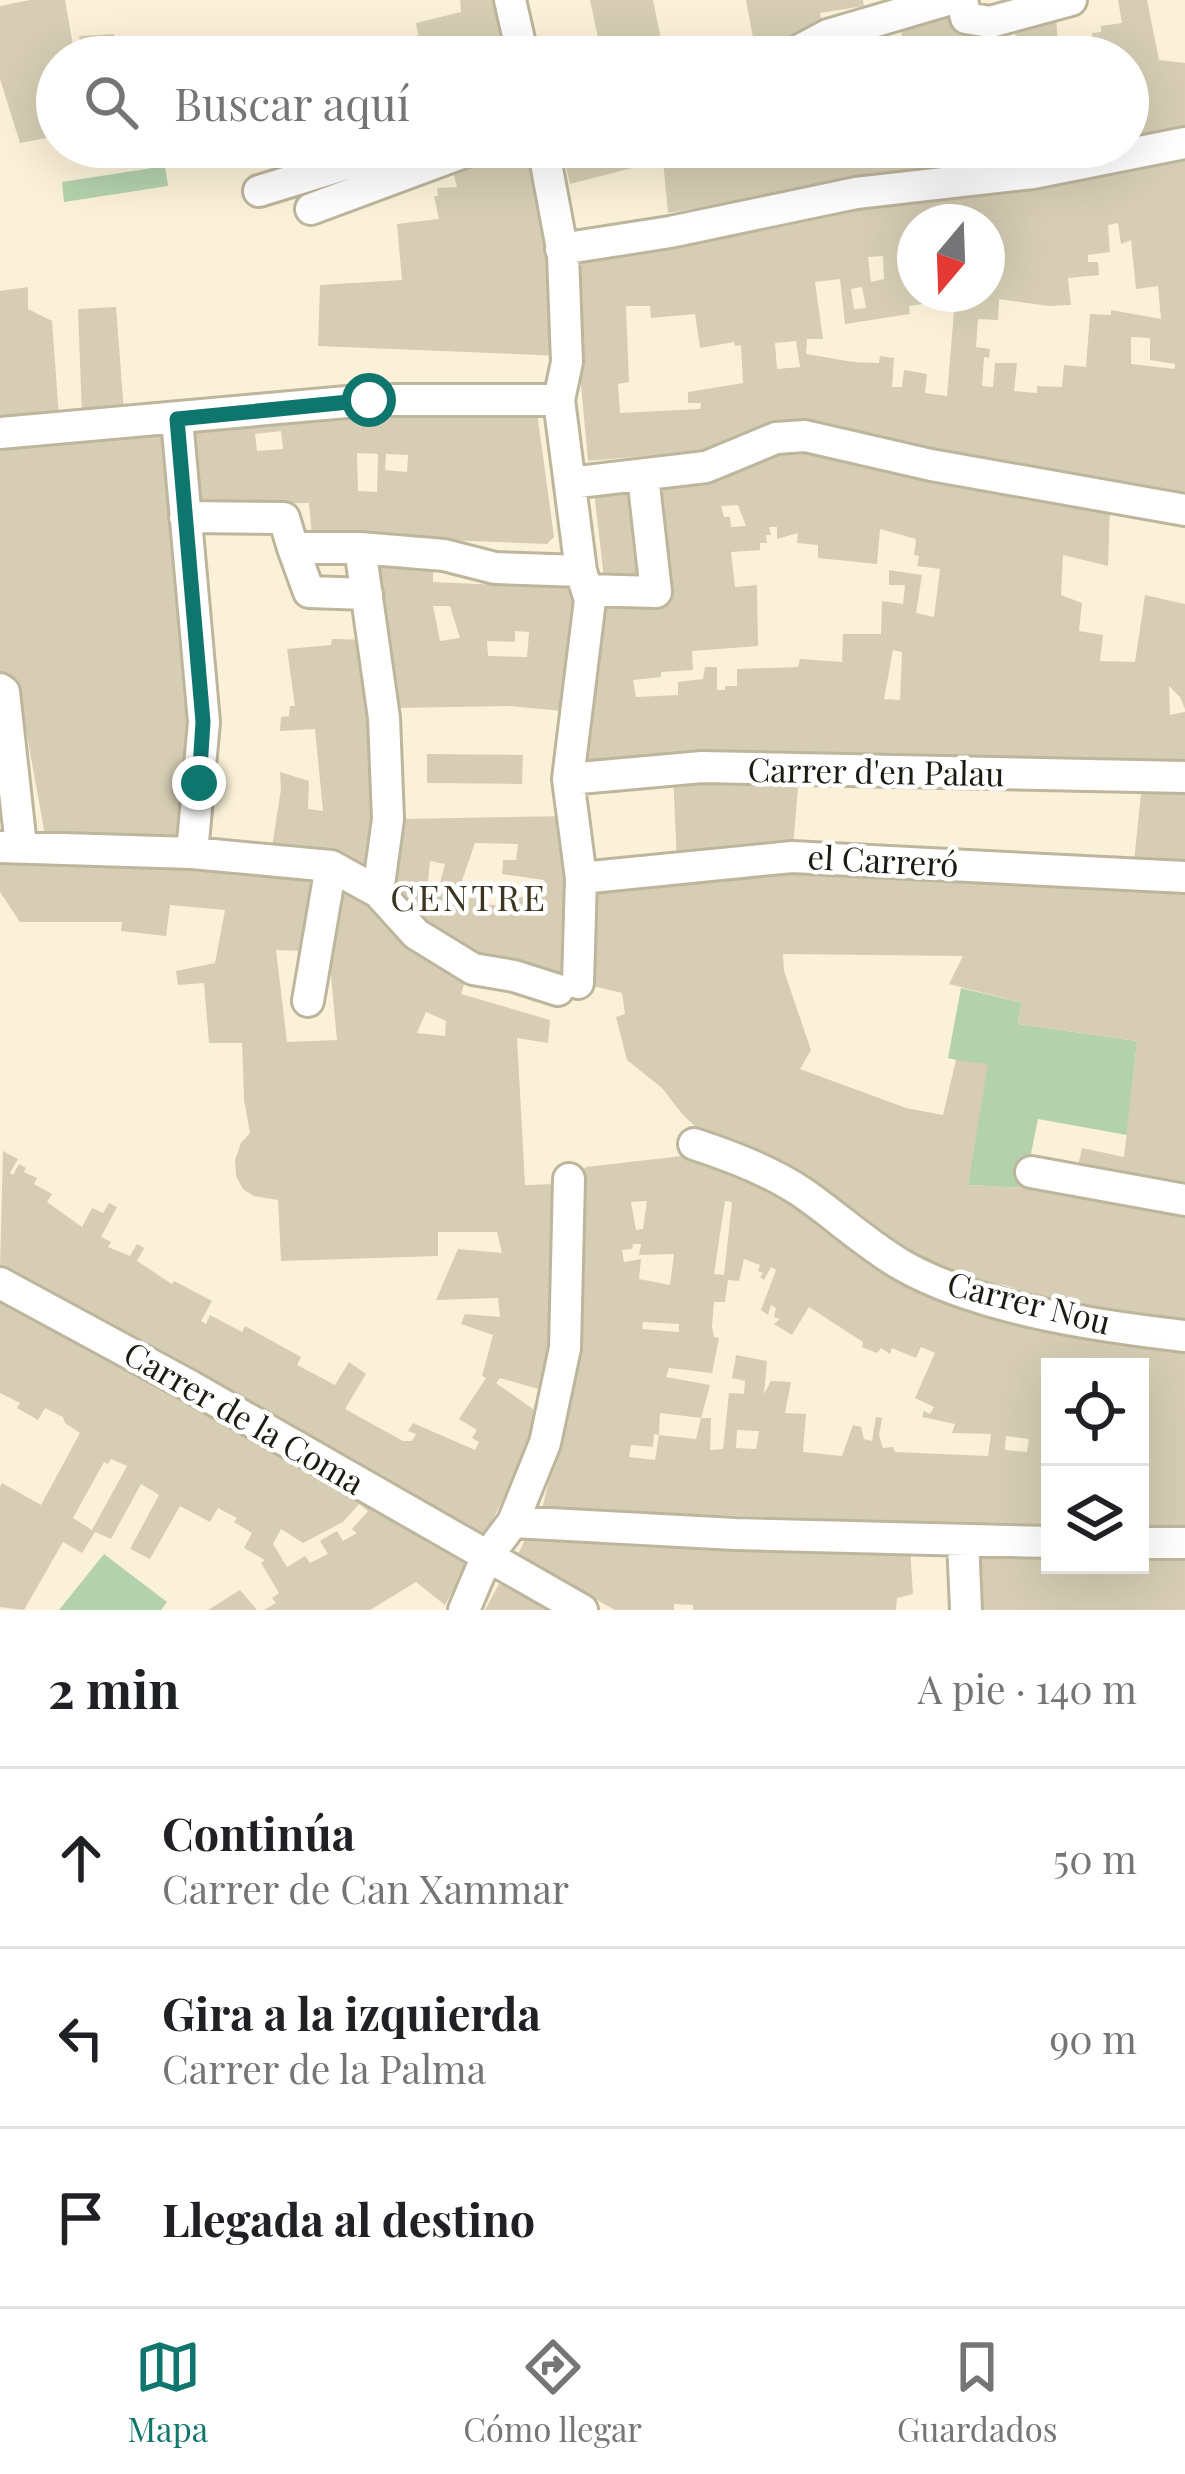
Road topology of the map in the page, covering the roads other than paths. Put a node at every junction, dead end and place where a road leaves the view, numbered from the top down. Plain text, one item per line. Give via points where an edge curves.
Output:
1 (510, 0) edge
2 (947, 0) edge
3 (962, 0) edge
4 (1071, 0) edge
5 (518, 36) edge
6 (824, 36) edge
7 (1185, 143) edge
8 (1149, 150) edge
9 (334, 168) edge
10 (416, 168) edge
11 (547, 168) edge
12 (1054, 168) edge
13 (259, 191) dead end
14 (311, 208) dead end
15 (561, 249) junction
16 (560, 400) junction
17 (177, 419) junction
18 (0, 433) edge
19 (643, 476) junction
20 (570, 483) junction
21 (1185, 510) edge
22 (185, 517) junction
23 (293, 548) junction
24 (360, 548) junction
25 (584, 581) junction
26 (367, 594) junction
27 (0, 689) edge
28 (1185, 777) edge
29 (568, 779) junction
30 (11, 847) edge
31 (191, 853) junction
32 (331, 866) junction
33 (581, 878) junction
34 (1185, 878) edge
35 (378, 892) junction
36 (308, 1001) dead end
37 (694, 1144) dead end
38 (1031, 1172) dead end
39 (569, 1178) dead end
40 (1185, 1200) edge
41 (0, 1283) edge
42 (1185, 1336) edge
43 (513, 1522) junction
44 (963, 1540) junction
45 (1041, 1542) edge
46 (1149, 1543) edge
47 (1185, 1544) edge
48 (486, 1558) junction
49 (464, 1610) edge
50 (582, 1610) edge
51 (966, 1610) edge

1 - 5 street
2 - 6 street
3 - 4 street via 966,19 990,22
7 - 8 street
9 - 13 street
10 - 14 street
11 - 15 street
12 - 15 street via 856,193
15 - 16 street via 567,362
16 - 17 street via 369,400
16 - 20 street
17 - 18 street
17 - 22 street
19 - 20 street
19 - 21 street via 706,467 776,438 806,436
19 - 25 street via 656,592
20 - 25 street
22 - 23 street via 284,518
22 - 31 street via 203,722
23 - 24 street
23 - 26 street via 309,592
24 - 25 street
24 - 26 street
25 - 29 street via 590,600
26 - 35 street via 388,819
27 - 30 street
28 - 29 street, Carrer d'en Palau via 703,767
29 - 33 street
30 - 31 street
31 - 32 street
32 - 35 street
32 - 36 street
33 - 34 street, el Carreró via 792,857
33 - 35 street via 568,986 473,969 416,934
37 - 42 street, Carrer Nou via 800,1190 930,1279 1018,1306
38 - 40 street
39 - 43 street via 565,1348 545,1443
41 - 48 street, Carrer de la Coma
43 - 44 street
43 - 48 street
44 - 45 street
44 - 51 street
46 - 47 street
48 - 49 street
48 - 50 street, Carrer de la Coma

